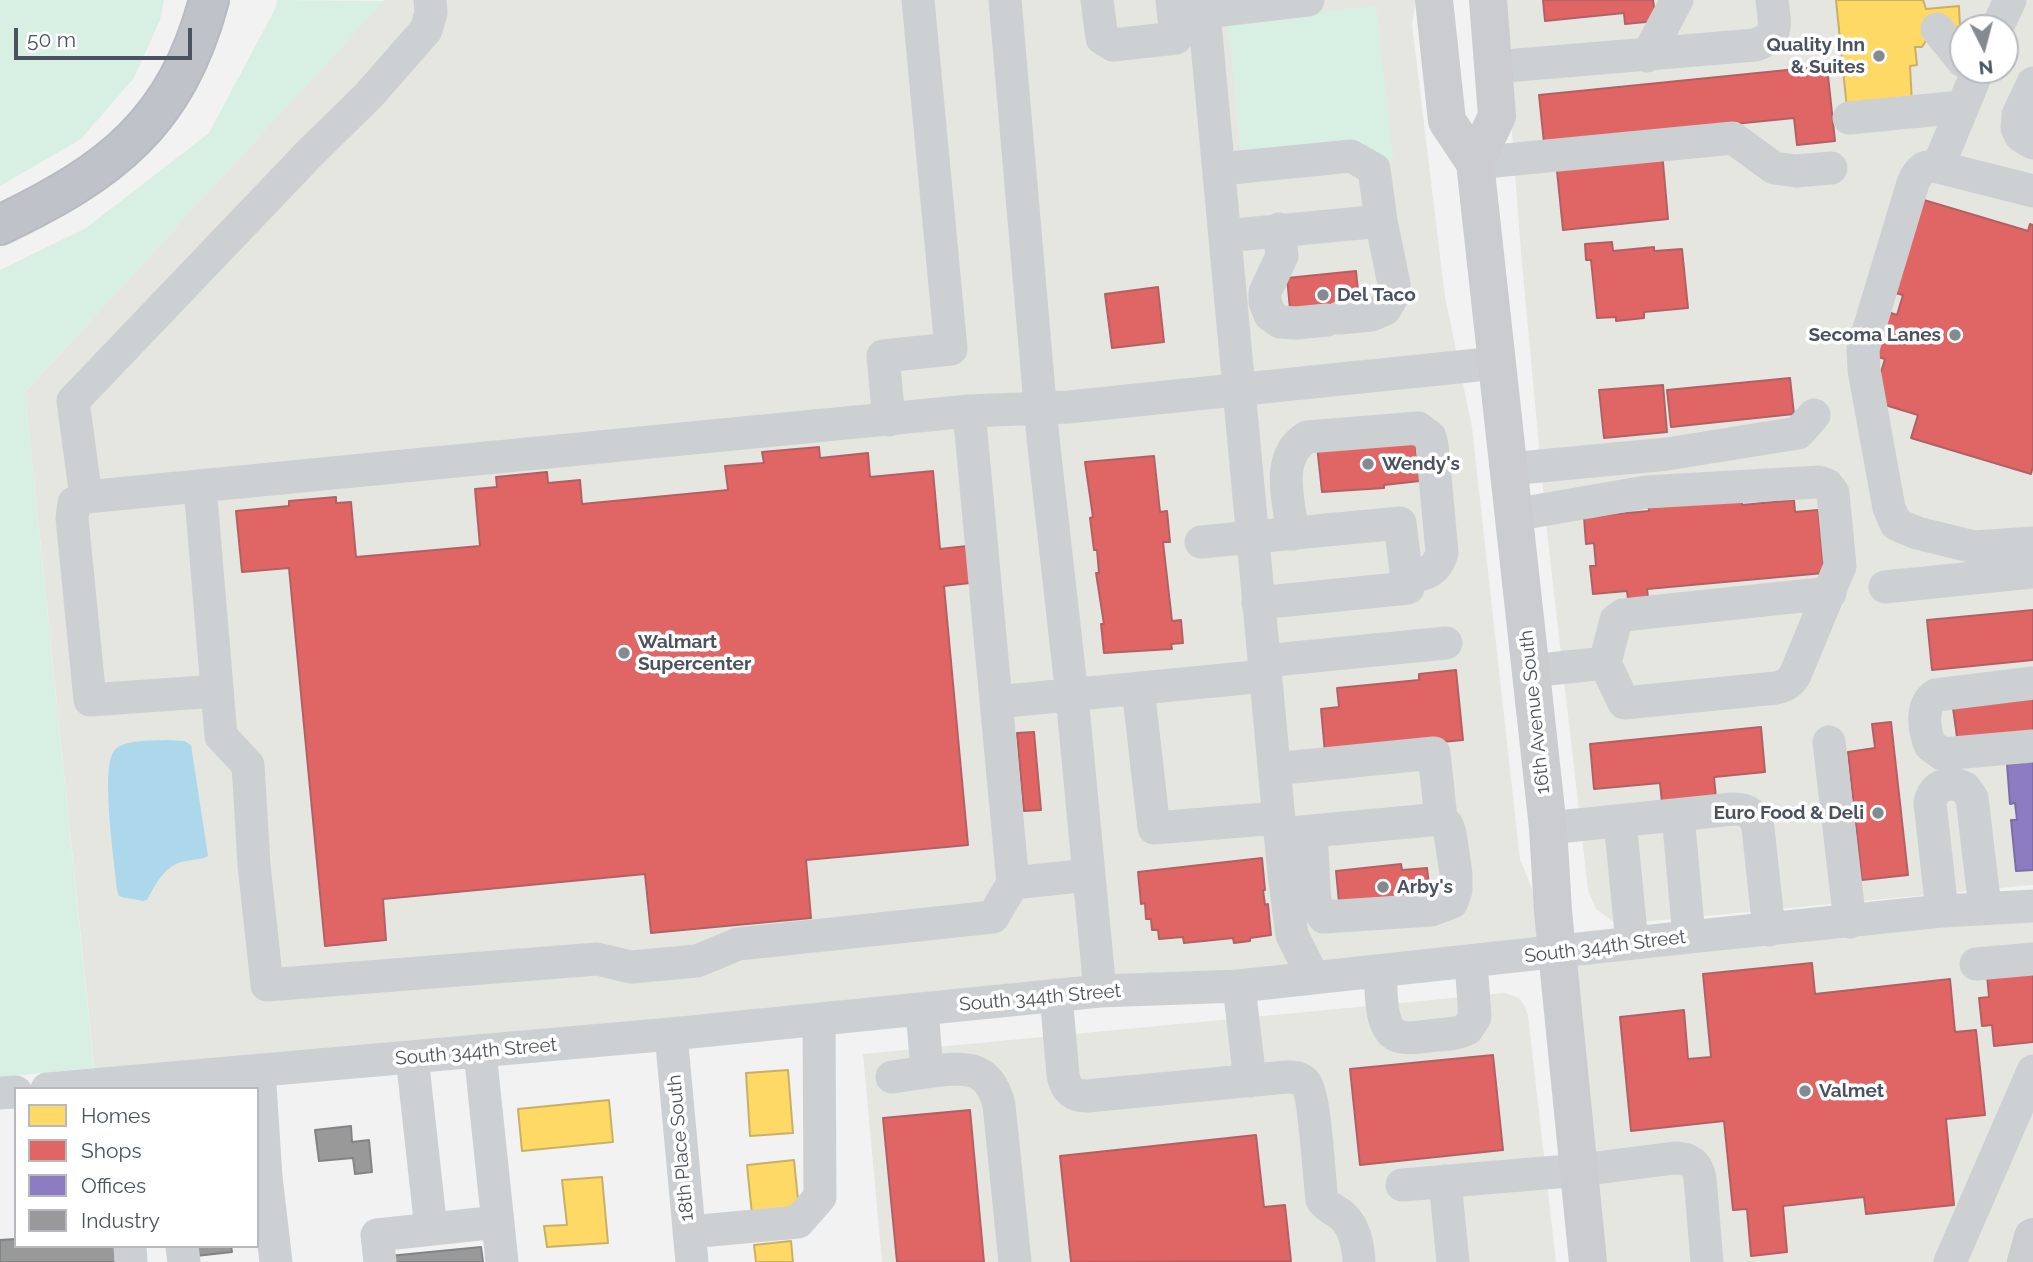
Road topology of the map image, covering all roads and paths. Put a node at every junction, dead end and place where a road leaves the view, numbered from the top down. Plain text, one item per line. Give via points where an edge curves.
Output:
1 (209, 0) edge
2 (430, 0) edge
3 (918, 0) edge
4 (1005, 0) edge
5 (1097, 0) edge
6 (1306, 0) edge
7 (1434, 0) edge
8 (1488, 0) edge
9 (1677, 0) edge
10 (1772, 0) edge
11 (1183, 9) edge
12 (1940, 12) edge
13 (1949, 28) edge
14 (1647, 55) junction
15 (1494, 67) junction
16 (1968, 84) edge
17 (2030, 101) edge
18 (1961, 107) junction
19 (1849, 118) dead end
20 (2033, 143) edge
21 (1475, 163) junction
22 (1938, 167) junction
23 (1831, 168) dead end
24 (1220, 169) junction
25 (2033, 191) edge
26 (1381, 221) junction
27 (0, 225) edge
28 (1279, 229) junction
29 (1225, 236) junction
30 (1497, 363) junction
31 (1240, 389) junction
32 (1041, 409) junction
33 (969, 411) junction
34 (1814, 415) dead end
35 (889, 420) junction
36 (1509, 469) junction
37 (200, 486) junction
38 (86, 497) junction
39 (1513, 515) junction
40 (1917, 533) junction
41 (1293, 534) junction
42 (1253, 538) junction
43 (1201, 542) dead end
44 (2033, 543) edge
45 (2033, 572) edge
46 (1407, 577) junction
47 (1922, 583) junction
48 (1885, 587) dead end
49 (1830, 593) junction
50 (1258, 603) junction
51 (1446, 643) dead end
52 (1605, 663) junction
53 (1265, 668) junction
54 (1530, 671) junction
55 (2033, 683) edge
56 (1138, 688) junction
57 (217, 691) junction
58 (1072, 695) junction
59 (996, 702) junction
60 (1829, 742) dead end
61 (2033, 746) edge
62 (1273, 768) junction
63 (1678, 815) junction
64 (1441, 819) junction
65 (1620, 821) junction
66 (1290, 828) junction
67 (1548, 828) junction
68 (1089, 875) junction
69 (1013, 883) junction
70 (2033, 906) edge
71 (1985, 908) junction
72 (1942, 911) junction
73 (1850, 922) junction
74 (1769, 930) junction
75 (1689, 937) junction
76 (1632, 943) junction
77 (1558, 952) junction
78 (2033, 959) edge
79 (1471, 962) junction
80 (1976, 964) dead end
81 (1380, 972) junction
82 (1313, 977) junction
83 (1239, 986) junction
84 (1100, 991) junction
85 (1056, 995) junction
86 (922, 1009) junction
87 (819, 1019) junction
88 (671, 1034) junction
89 (480, 1052) junction
90 (412, 1057) junction
91 (259, 1070) junction
92 (2033, 1070) edge
93 (928, 1072) junction
94 (892, 1077) dead end
95 (1250, 1080) junction
96 (167, 1083) edge
97 (111, 1086) edge
98 (90, 1087) edge
99 (1580, 1170) junction
100 (1445, 1181) junction
101 (1402, 1185) dead end
102 (498, 1222) junction
103 (431, 1229) junction
104 (2033, 1237) edge
105 (690, 1247) edge
106 (276, 1262) edge
107 (380, 1262) edge
108 (502, 1262) edge
109 (1015, 1262) edge
110 (1359, 1262) edge
111 (1453, 1262) edge
112 (1588, 1262) edge
113 (1707, 1262) edge
114 (1950, 1262) edge
115 (2026, 1262) edge

1 - 27 highway via 187,66 144,129 69,189
2 - 38 street via 426,30 369,95 74,401
3 - 35 street via 951,349 883,356
4 - 32 street
5 - 11 street via 1102,38 1113,46 1176,38
6 - 11 street
7 - 21 main road, 16th Avenue South via 1447,121
8 - 15 main road
9 - 14 street
10 - 14 street via 1774,28 1763,42
11 - 24 street
12 - 13 street
14 - 15 street
15 - 21 main road via 1497,116
16 - 18 street
17 - 20 street via 2018,115 2017,128
18 - 19 street
18 - 22 street
21 - 23 street via 1733,138 1774,168
21 - 30 main road, 16th Avenue South
22 - 25 street
22 - 40 street via 1924,168 1913,183 1863,349 1891,516 1899,527
24 - 26 street via 1351,156 1374,169
24 - 29 street
26 - 28 street
26 - 28 street via 1394,284 1385,309 1371,315 1296,323 1280,322 1270,315 1265,302 1282,256
28 - 29 street
29 - 31 street
30 - 31 street
30 - 36 main road, 16th Avenue South
31 - 32 street
31 - 42 street
32 - 33 street
32 - 58 street
33 - 35 street
33 - 59 street
34 - 36 street via 1798,433 1667,454
35 - 37 street
36 - 39 main road, 16th Avenue South
37 - 38 street
37 - 57 street
38 - 57 street via 74,503 72,518 90,700
39 - 49 street via 1646,492 1818,481 1831,489 1835,500 1840,566
39 - 54 main road, 16th Avenue South
40 - 44 street via 1979,548
40 - 47 street
41 - 42 street
41 - 46 street via 1400,523
41 - 46 street via 1286,469 1300,441 1418,428 1430,437 1432,445 1442,552 1436,567 1425,575
42 - 43 street
42 - 50 street
45 - 47 street
46 - 50 street via 1408,588
47 - 48 street
49 - 52 street via 1623,615 1616,620
49 - 52 street via 1795,675 1785,686 1624,703
50 - 53 street
51 - 53 street
52 - 54 street
53 - 56 street
53 - 62 street
54 - 67 main road, 16th Avenue South
55 - 61 street via 1936,695 1926,704 1925,715 1930,745 1942,754
56 - 58 street
56 - 66 street via 1154,828
57 - 69 street via 221,736 248,765 268,985 597,959 631,967 697,961 738,944 993,917
58 - 59 street
58 - 68 street
59 - 69 street
60 - 73 street
62 - 64 street via 1434,753
62 - 66 street
63 - 65 street
63 - 74 street via 1741,809 1754,817
63 - 75 street
64 - 66 street
64 - 66 street via 1450,833 1456,890 1452,902 1431,910 1324,917 1315,904
65 - 67 street
65 - 76 street
66 - 82 street via 1292,935
67 - 77 main road, 16th Avenue South
68 - 69 street
68 - 84 street
70 - 71 street, South 344th Street
71 - 72 street, South 344th Street
71 - 72 street via 1972,798 1965,788 1952,784 1937,789 1930,803
72 - 73 street, South 344th Street
73 - 74 street, South 344th Street
74 - 75 street, South 344th Street
75 - 76 street, South 344th Street
76 - 77 street, South 344th Street
77 - 79 street, South 344th Street
77 - 99 main road, 16th Avenue South
78 - 80 street
79 - 81 street, South 344th Street
79 - 81 street via 1475,1017 1467,1029 1455,1033 1403,1038 1391,1032
81 - 82 street, South 344th Street
82 - 83 street, South 344th Street
83 - 84 street, South 344th Street
83 - 95 street
84 - 85 street, South 344th Street
85 - 86 street, South 344th Street
85 - 95 street via 1063,1075 1075,1095
86 - 87 street, South 344th Street
86 - 93 street
87 - 88 street, South 344th Street
87 - 105 street via 820,1197 798,1222
88 - 89 street, South 344th Street
88 - 105 street, 18th Place South
89 - 90 street, South 344th Street
89 - 102 street
90 - 91 street, South 344th Street
90 - 103 street
91 - 96 street, South 344th Street
91 - 106 street
92 - 114 street
93 - 94 street
93 - 109 street via 973,1070 987,1077 996,1090
95 - 110 street via 1294,1077 1307,1084 1322,1200 1347,1220
96 - 97 street, South 344th Street
97 - 98 street, South 344th Street
99 - 100 street
99 - 112 main road, 16th Avenue South
99 - 113 street via 1674,1158 1690,1161 1700,1178
100 - 101 street
100 - 111 street
102 - 103 street
102 - 108 street
103 - 107 street via 377,1235
104 - 115 main road

